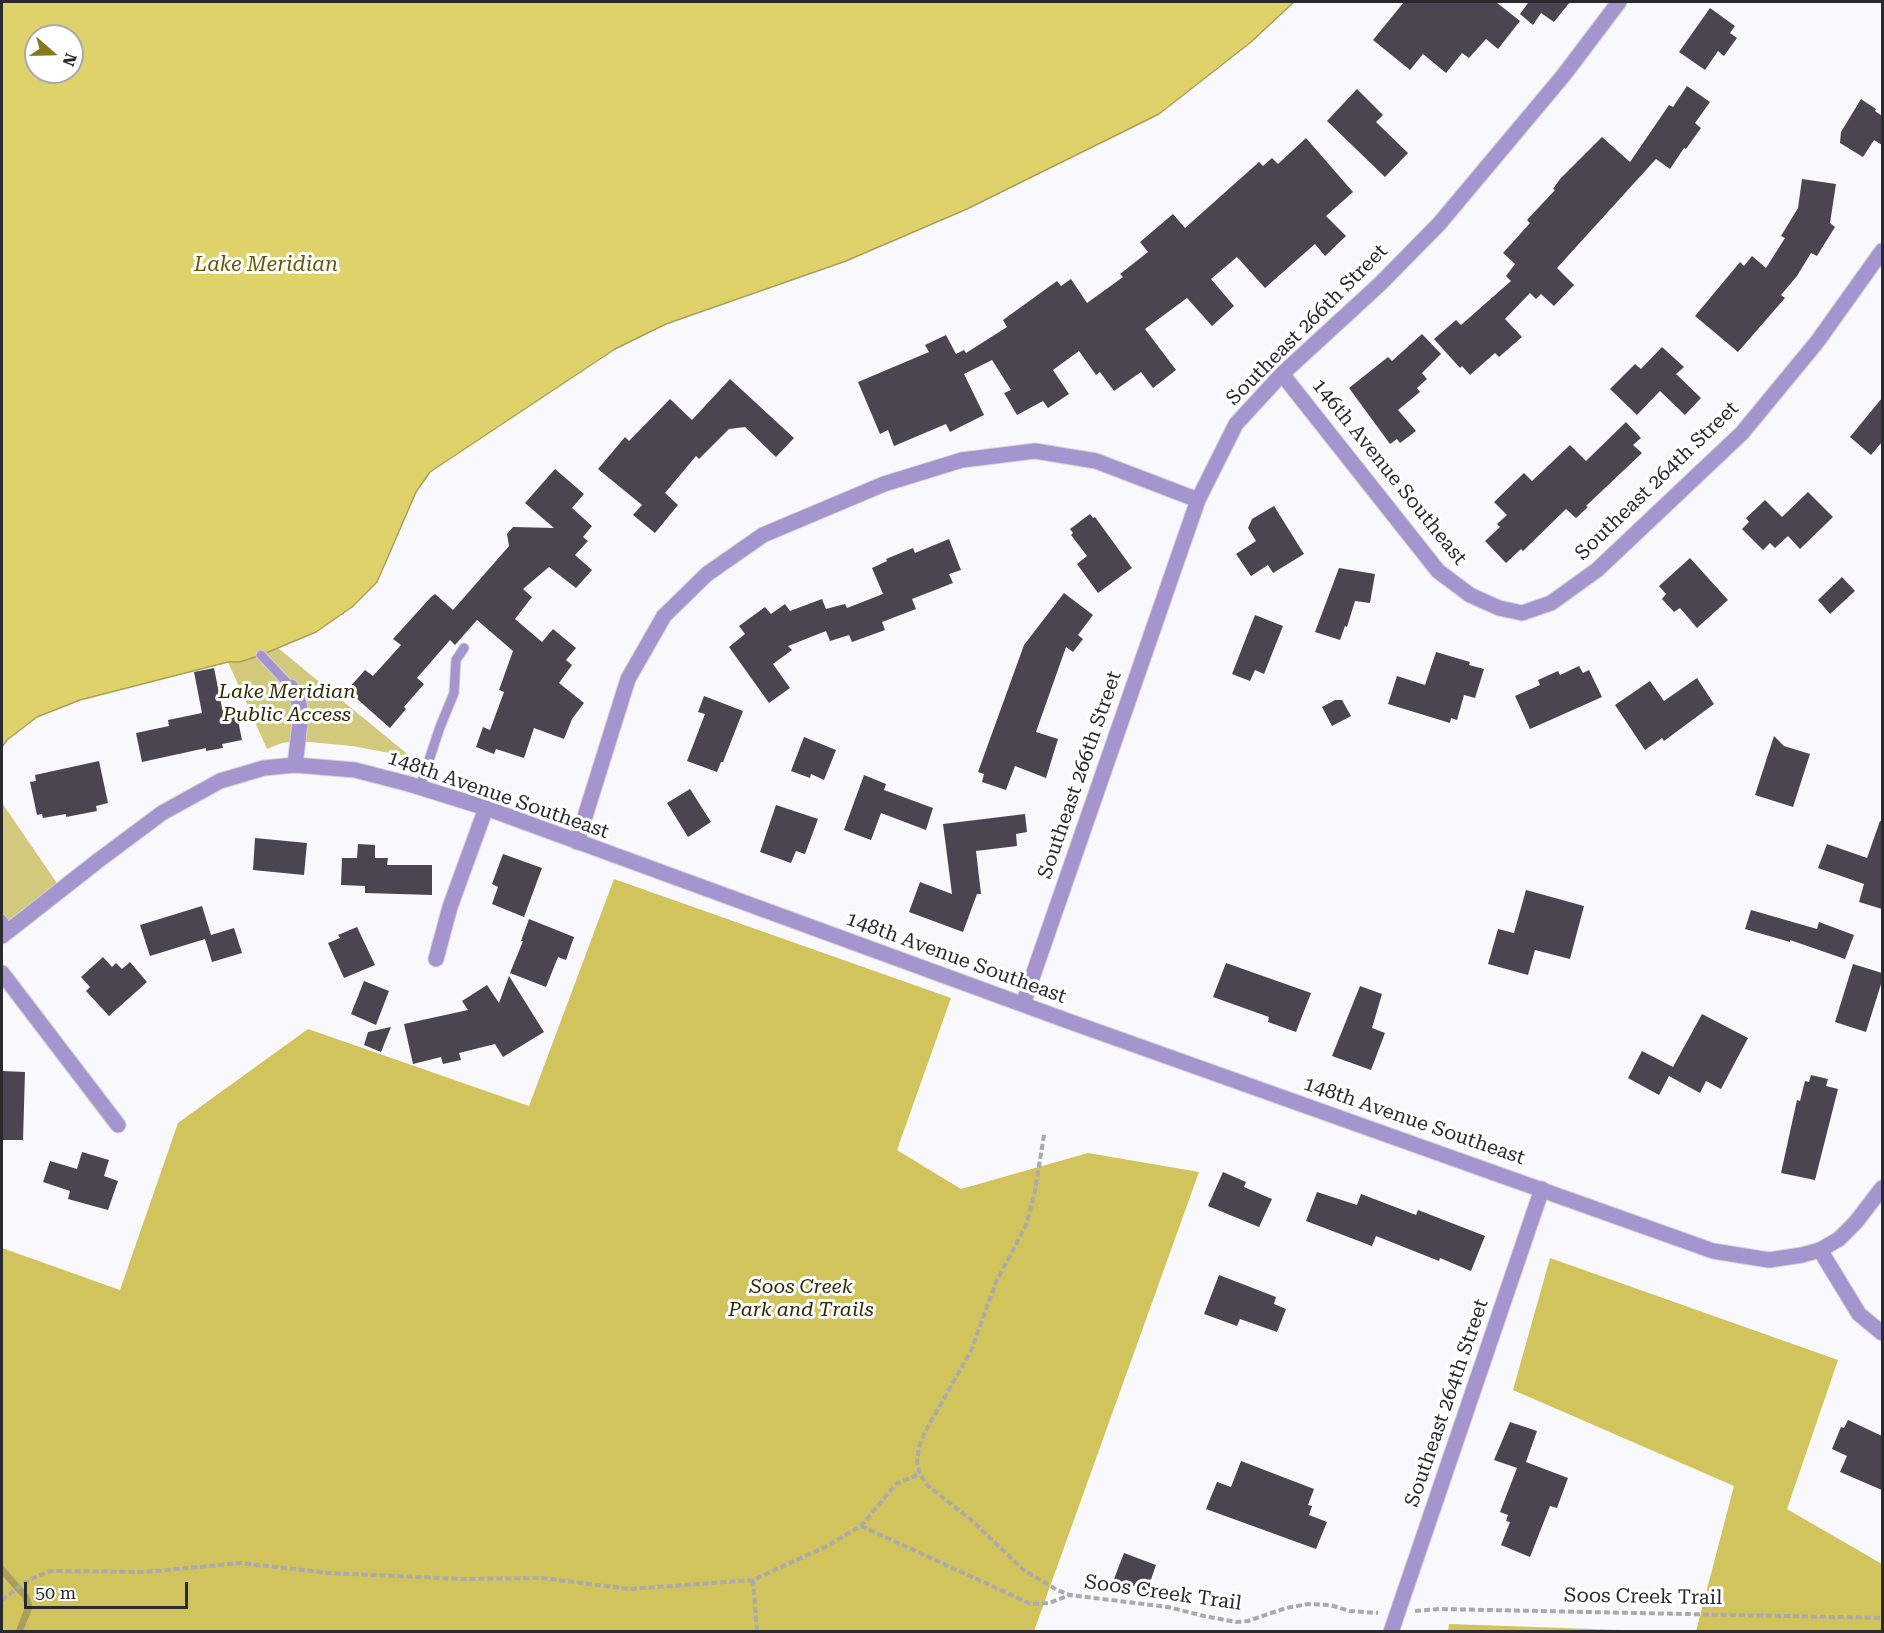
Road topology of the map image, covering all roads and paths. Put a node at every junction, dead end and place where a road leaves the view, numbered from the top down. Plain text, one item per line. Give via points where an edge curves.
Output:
1 (1619, 2) edge
2 (1882, 251) edge
3 (1282, 374) junction
4 (1198, 500) junction
5 (1499, 609) joint
6 (464, 648) dead end
7 (261, 656) dead end
8 (291, 687) joint
9 (295, 765) junction
10 (420, 788) junction
11 (486, 808) junction
12 (577, 842) junction
13 (4, 929) edge
14 (436, 959) dead end
15 (2, 973) edge
16 (1023, 1004) junction
17 (118, 1125) dead end
18 (1044, 1135) dead end
19 (1882, 1188) edge
20 (1542, 1189) junction
21 (1820, 1250) junction
22 (1882, 1333) edge
23 (920, 1474) junction
24 (861, 1526) junction
25 (753, 1580) junction
26 (1070, 1595) junction
27 (2, 1600) edge
28 (1398, 1612) junction
29 (1882, 1618) edge
30 (758, 1632) edge
31 (1391, 1632) edge

1 - 3 street, Southeast 266th Street via 1563,76 1439,224
2 - 5 street, Southeast 264th Street via 1817,342 1742,433 1597,570 1551,603 1522,613
3 - 4 street, Southeast 266th Street via 1236,424
3 - 5 street, 146th Avenue Southeast via 1438,571 1470,595
4 - 12 street via 1096,461 1035,451 962,460 884,484 763,536 707,574 664,616 628,679
4 - 16 street, Southeast 266th Street
6 - 10 lane via 456,660 454,693
7 - 8 lane
8 - 9 street via 301,714
9 - 10 street, 148th Avenue Southeast via 355,770
9 - 13 street, 148th Avenue Southeast via 264,768 220,781 162,813
10 - 11 street, 148th Avenue Southeast
11 - 12 street, 148th Avenue Southeast
11 - 14 street via 450,907
12 - 16 street, 148th Avenue Southeast
15 - 17 street
16 - 20 street, 148th Avenue Southeast
18 - 23 path via 1027,1223 991,1292 971,1350 925,1432 917,1461
19 - 21 street via 1839,1239
20 - 21 street, 148th Avenue Southeast via 1713,1251 1769,1260
20 - 28 street, Southeast 264th Street
21 - 22 street via 1859,1314
23 - 24 path via 896,1484
23 - 26 path, Soos Creek Trail via 928,1486 1025,1571
24 - 25 path
24 - 26 path via 1031,1604
25 - 27 path via 630,1589 542,1578 329,1573 241,1563 145,1572 51,1571 30,1579
25 - 30 path
26 - 28 path, Soos Creek Trail via 1168,1607 1236,1622 1308,1604 1371,1614
28 - 29 path, Soos Creek Trail via 1440,1609
28 - 31 street, Southeast 264th Street

